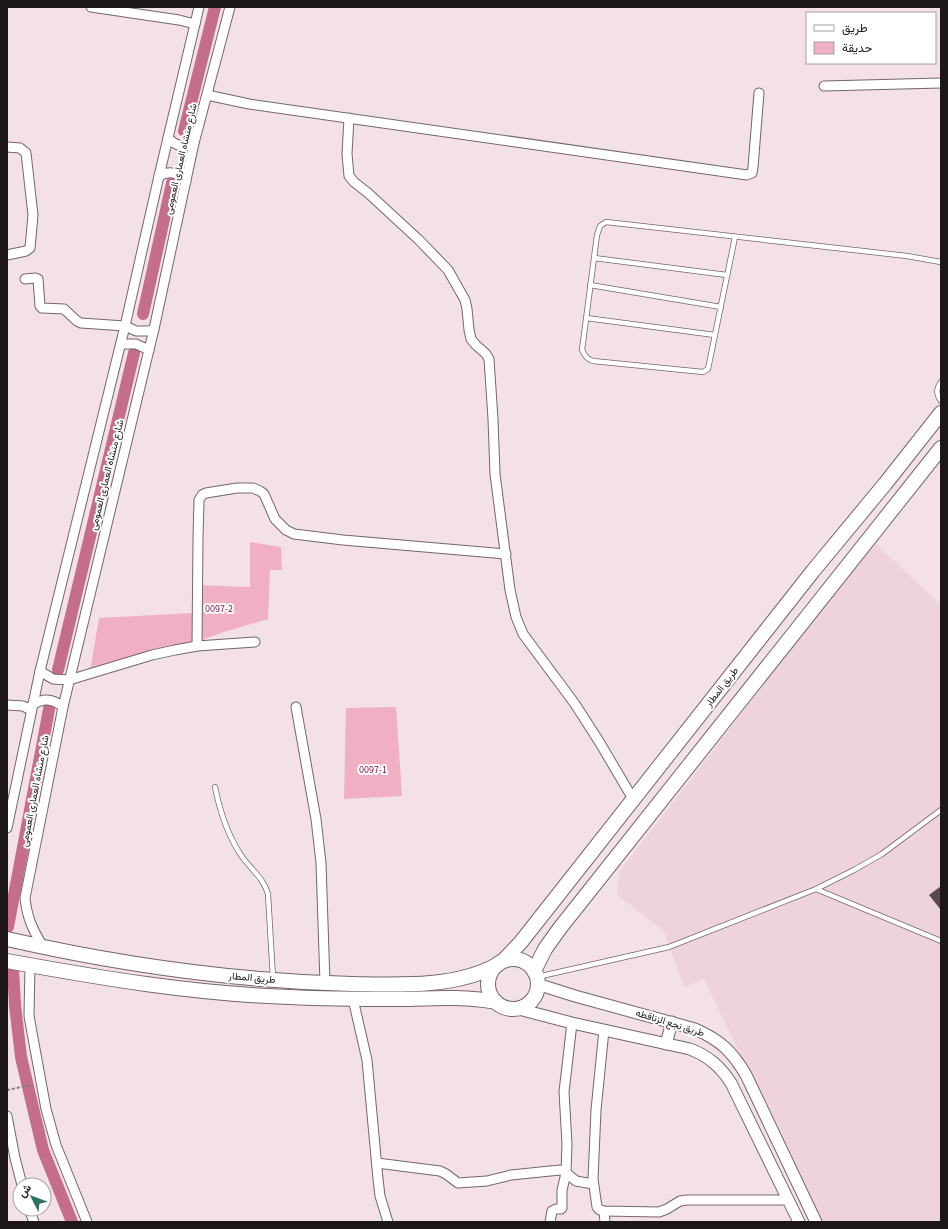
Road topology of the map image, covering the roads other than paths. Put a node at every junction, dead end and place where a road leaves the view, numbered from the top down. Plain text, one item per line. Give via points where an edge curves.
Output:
1 (91, 7) edge
2 (200, 7) edge
3 (230, 7) edge
4 (195, 24) junction
5 (941, 83) edge
6 (824, 86) dead end
7 (759, 93) dead end
8 (207, 94) junction
9 (349, 118) junction
10 (168, 138) junction
11 (194, 143) junction
12 (7, 147) edge
13 (159, 176) junction
14 (186, 182) junction
15 (736, 237) junction
16 (7, 255) edge
17 (594, 258) junction
18 (941, 262) edge
19 (727, 275) junction
20 (25, 279) dead end
21 (590, 285) junction
22 (721, 307) junction
23 (586, 318) junction
24 (125, 326) junction
25 (154, 329) junction
26 (715, 334) junction
27 (121, 344) junction
28 (149, 350) junction
29 (941, 382) edge
30 (941, 401) edge
31 (941, 413) edge
32 (941, 448) edge
33 (506, 554) junction
34 (255, 642) dead end
35 (197, 646) junction
36 (40, 671) junction
37 (69, 680) junction
38 (7, 704) edge
39 (63, 706) junction
40 (31, 707) junction
41 (296, 707) dead end
42 (214, 787) dead end
43 (633, 799) junction
44 (941, 810) edge
45 (7, 828) edge
46 (816, 889) junction
47 (7, 939) edge
48 (941, 941) edge
49 (43, 947) junction
50 (7, 961) edge
51 (500, 963) junction
52 (30, 965) junction
53 (536, 978) junction
54 (274, 980) junction
55 (326, 983) junction
56 (353, 999) junction
57 (496, 1002) junction
58 (516, 1008) junction
59 (672, 1022) junction
60 (572, 1023) junction
61 (604, 1030) junction
62 (666, 1044) junction
63 (7, 1116) edge
64 (377, 1163) junction
65 (566, 1172) junction
66 (20, 1177) edge
67 (593, 1184) junction
68 (788, 1200) junction
69 (604, 1211) junction
70 (88, 1222) edge
71 (388, 1222) edge
72 (550, 1222) edge
73 (605, 1222) edge
74 (799, 1222) edge
75 (816, 1222) edge

1 - 4 street
2 - 4 street, شارع منشاه العمارى العمومى
3 - 8 street, شارع منشاه العمارى العمومى
4 - 10 street, شارع منشاه العمارى العمومى
5 - 6 street
7 - 9 street via 753,167 752,173 747,176
8 - 9 street via 249,104
8 - 11 street, شارع منشاه العمارى العمومى
9 - 33 street via 349,176 448,270 465,300 471,339 489,359 495,474
10 - 11 street via 180,146
10 - 13 street, شارع منشاه العمارى العمومى
11 - 14 street, شارع منشاه العمارى العمومى
12 - 16 street via 20,148 26,153 33,215 30,248
13 - 14 street via 166,172 174,172
13 - 24 street, شارع منشاه العمارى العمومى
14 - 25 street, شارع منشاه العمارى العمومى
15 - 17 lane via 606,222 599,229
15 - 18 lane
15 - 19 lane
17 - 19 lane
17 - 21 lane
19 - 22 lane
20 - 24 street via 38,279 42,308 64,309 81,323
21 - 22 lane
21 - 23 lane
22 - 26 lane
23 - 26 lane
23 - 26 lane via 582,350 585,356 593,361 703,372 708,369
24 - 25 street via 136,331
24 - 27 street, شارع منشاه العمارى العمومى
25 - 28 street, شارع منشاه العمارى العمومى
27 - 28 street via 136,344
27 - 36 street, شارع منشاه العمارى العمومى
28 - 37 street, شارع منشاه العمارى العمومى
29 - 30 lane via 937,394
31 - 43 main road, طريق المطار
32 - 53 main road via 560,928 545,949
33 - 35 street via 294,534 275,520 264,494 260,491 253,488 237,488 206,493 199,500
33 - 43 street via 510,590 523,634 575,704
34 - 35 street
35 - 37 street via 152,655
36 - 37 street via 54,679
36 - 40 street, شارع منشاه العمارى العمومى
37 - 39 street, شارع منشاه العمارى العمومى
38 - 40 street
39 - 40 street via 48,699 39,700
39 - 49 street, شارع منشاه العمارى العمومى via 25,898 26,912
40 - 45 street, شارع منشاه العمارى العمومى
41 - 55 street via 322,863
42 - 54 lane via 234,845 268,894
43 - 51 main road, طريق المطار via 521,942
44 - 46 lane via 882,854
46 - 48 lane
46 - 53 lane via 670,947
47 - 49 main road, طريق المطار
49 - 54 main road, طريق المطار via 157,968
50 - 52 main road, طريق المطار
51 - 53 main road via 510,959 524,962
51 - 55 main road, طريق المطار via 475,975 452,980 405,984
51 - 57 main road via 492,970 488,983
52 - 56 main road, طريق المطار via 152,985 223,993
52 - 70 street via 29,1016 46,1109 56,1145
53 - 58 main road via 536,991 528,1003
53 - 59 street, طريق نجع الزناقطه via 575,996
54 - 55 main road, طريق المطار
56 - 57 main road, طريق المطار via 468,998
56 - 64 street via 367,1060
57 - 58 main road via 508,1008
58 - 60 street, طريق نجع الزناقطه
59 - 62 street
59 - 75 street, طريق نجع الزناقطه via 711,1036 737,1059
60 - 61 street, طريق نجع الزناقطه
60 - 65 street via 564,1097 567,1133
61 - 62 street, طريق نجع الزناقطه
61 - 67 street via 596,1104
62 - 68 street, طريق نجع الزناقطه via 702,1054 724,1071
63 - 66 street
64 - 65 street via 440,1171 458,1183 487,1182 511,1174 560,1170
64 - 71 street via 380,1196
65 - 67 street via 576,1181
65 - 72 street via 562,1187 562,1208 552,1212
67 - 69 street via 597,1207
68 - 69 street via 684,1200 658,1212
68 - 74 street, طريق نجع الزناقطه
69 - 73 street

